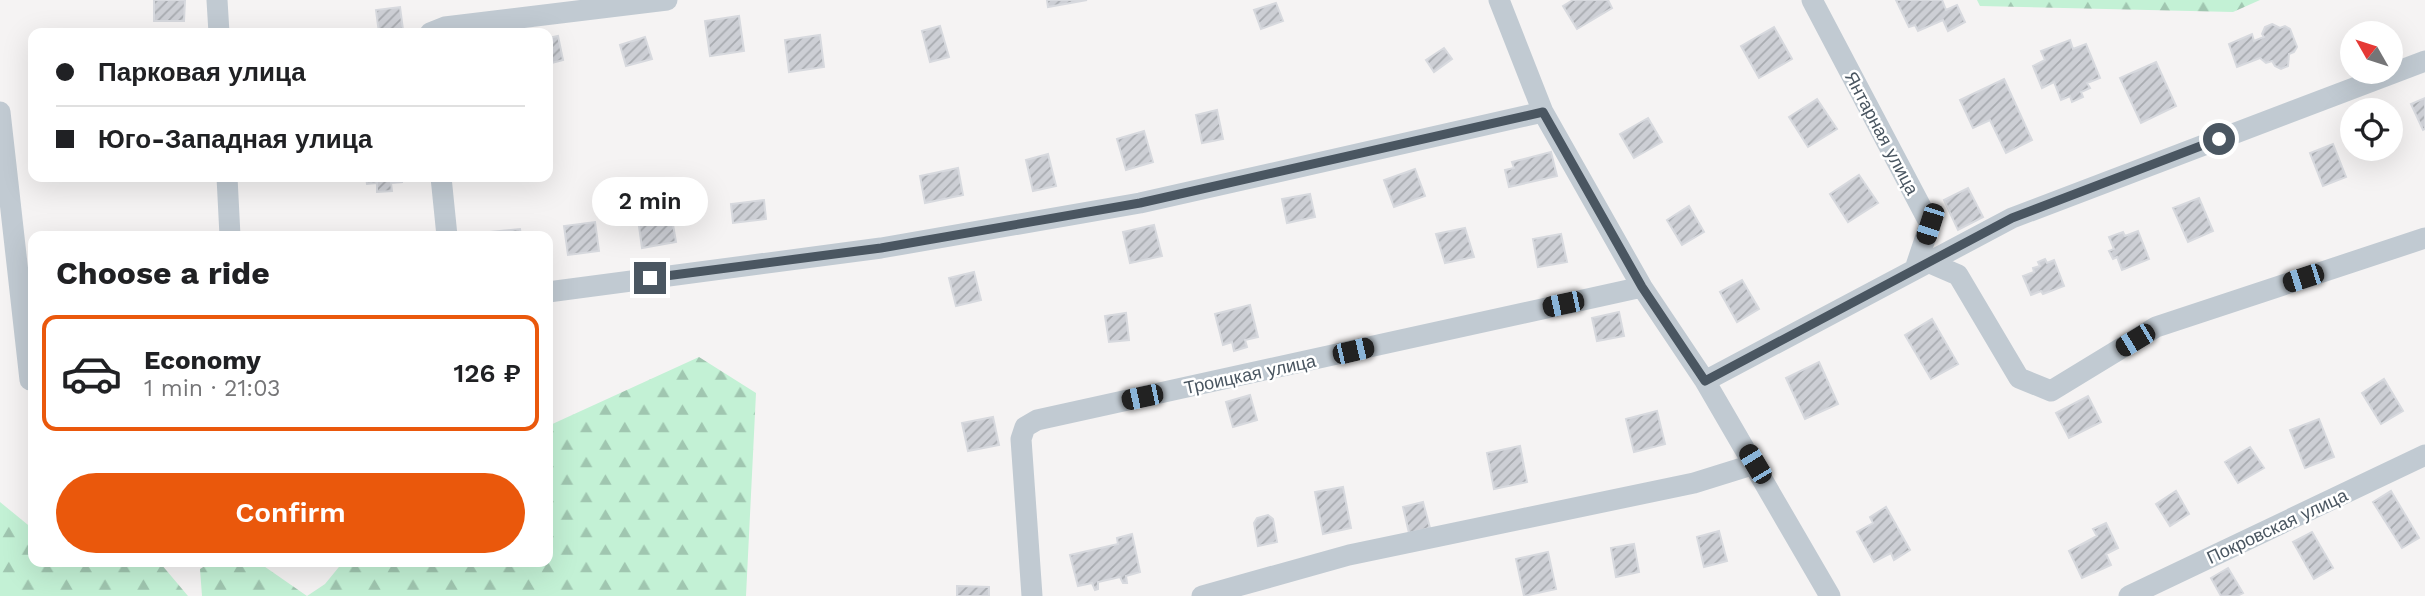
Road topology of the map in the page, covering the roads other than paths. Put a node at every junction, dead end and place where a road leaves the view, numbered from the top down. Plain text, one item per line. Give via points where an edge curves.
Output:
1 (217, 0) edge
2 (667, 0) edge
3 (1499, 0) edge
4 (1812, 0) edge
5 (219, 28) edge
6 (442, 28) edge
7 (2425, 61) edge
8 (0, 112) edge
9 (1543, 112) junction
10 (227, 182) edge
11 (442, 182) edge
12 (230, 231) edge
13 (446, 231) edge
14 (2425, 238) edge
15 (1922, 266) junction
16 (1642, 287) junction
17 (553, 291) edge
18 (28, 362) edge
19 (1705, 381) junction
20 (2425, 455) edge
21 (1755, 464) junction
22 (1827, 595) edge
23 (1032, 596) edge
24 (1202, 596) edge
25 (2129, 596) edge

1 - 5 street
2 - 6 street
3 - 9 street
4 - 15 street, Янтарная улица via 1930,224
7 - 15 street via 2012,218
8 - 18 street
9 - 16 street
9 - 17 street via 1140,203 881,248
10 - 12 street
11 - 13 street
14 - 15 street via 2156,327 2051,391 2020,378 1958,275
15 - 19 street
16 - 19 street
16 - 23 street, Троицкая улица via 1025,427 1021,439
19 - 21 street
20 - 25 street, Покровская улица
21 - 22 street
21 - 24 street via 1694,483 1349,555

